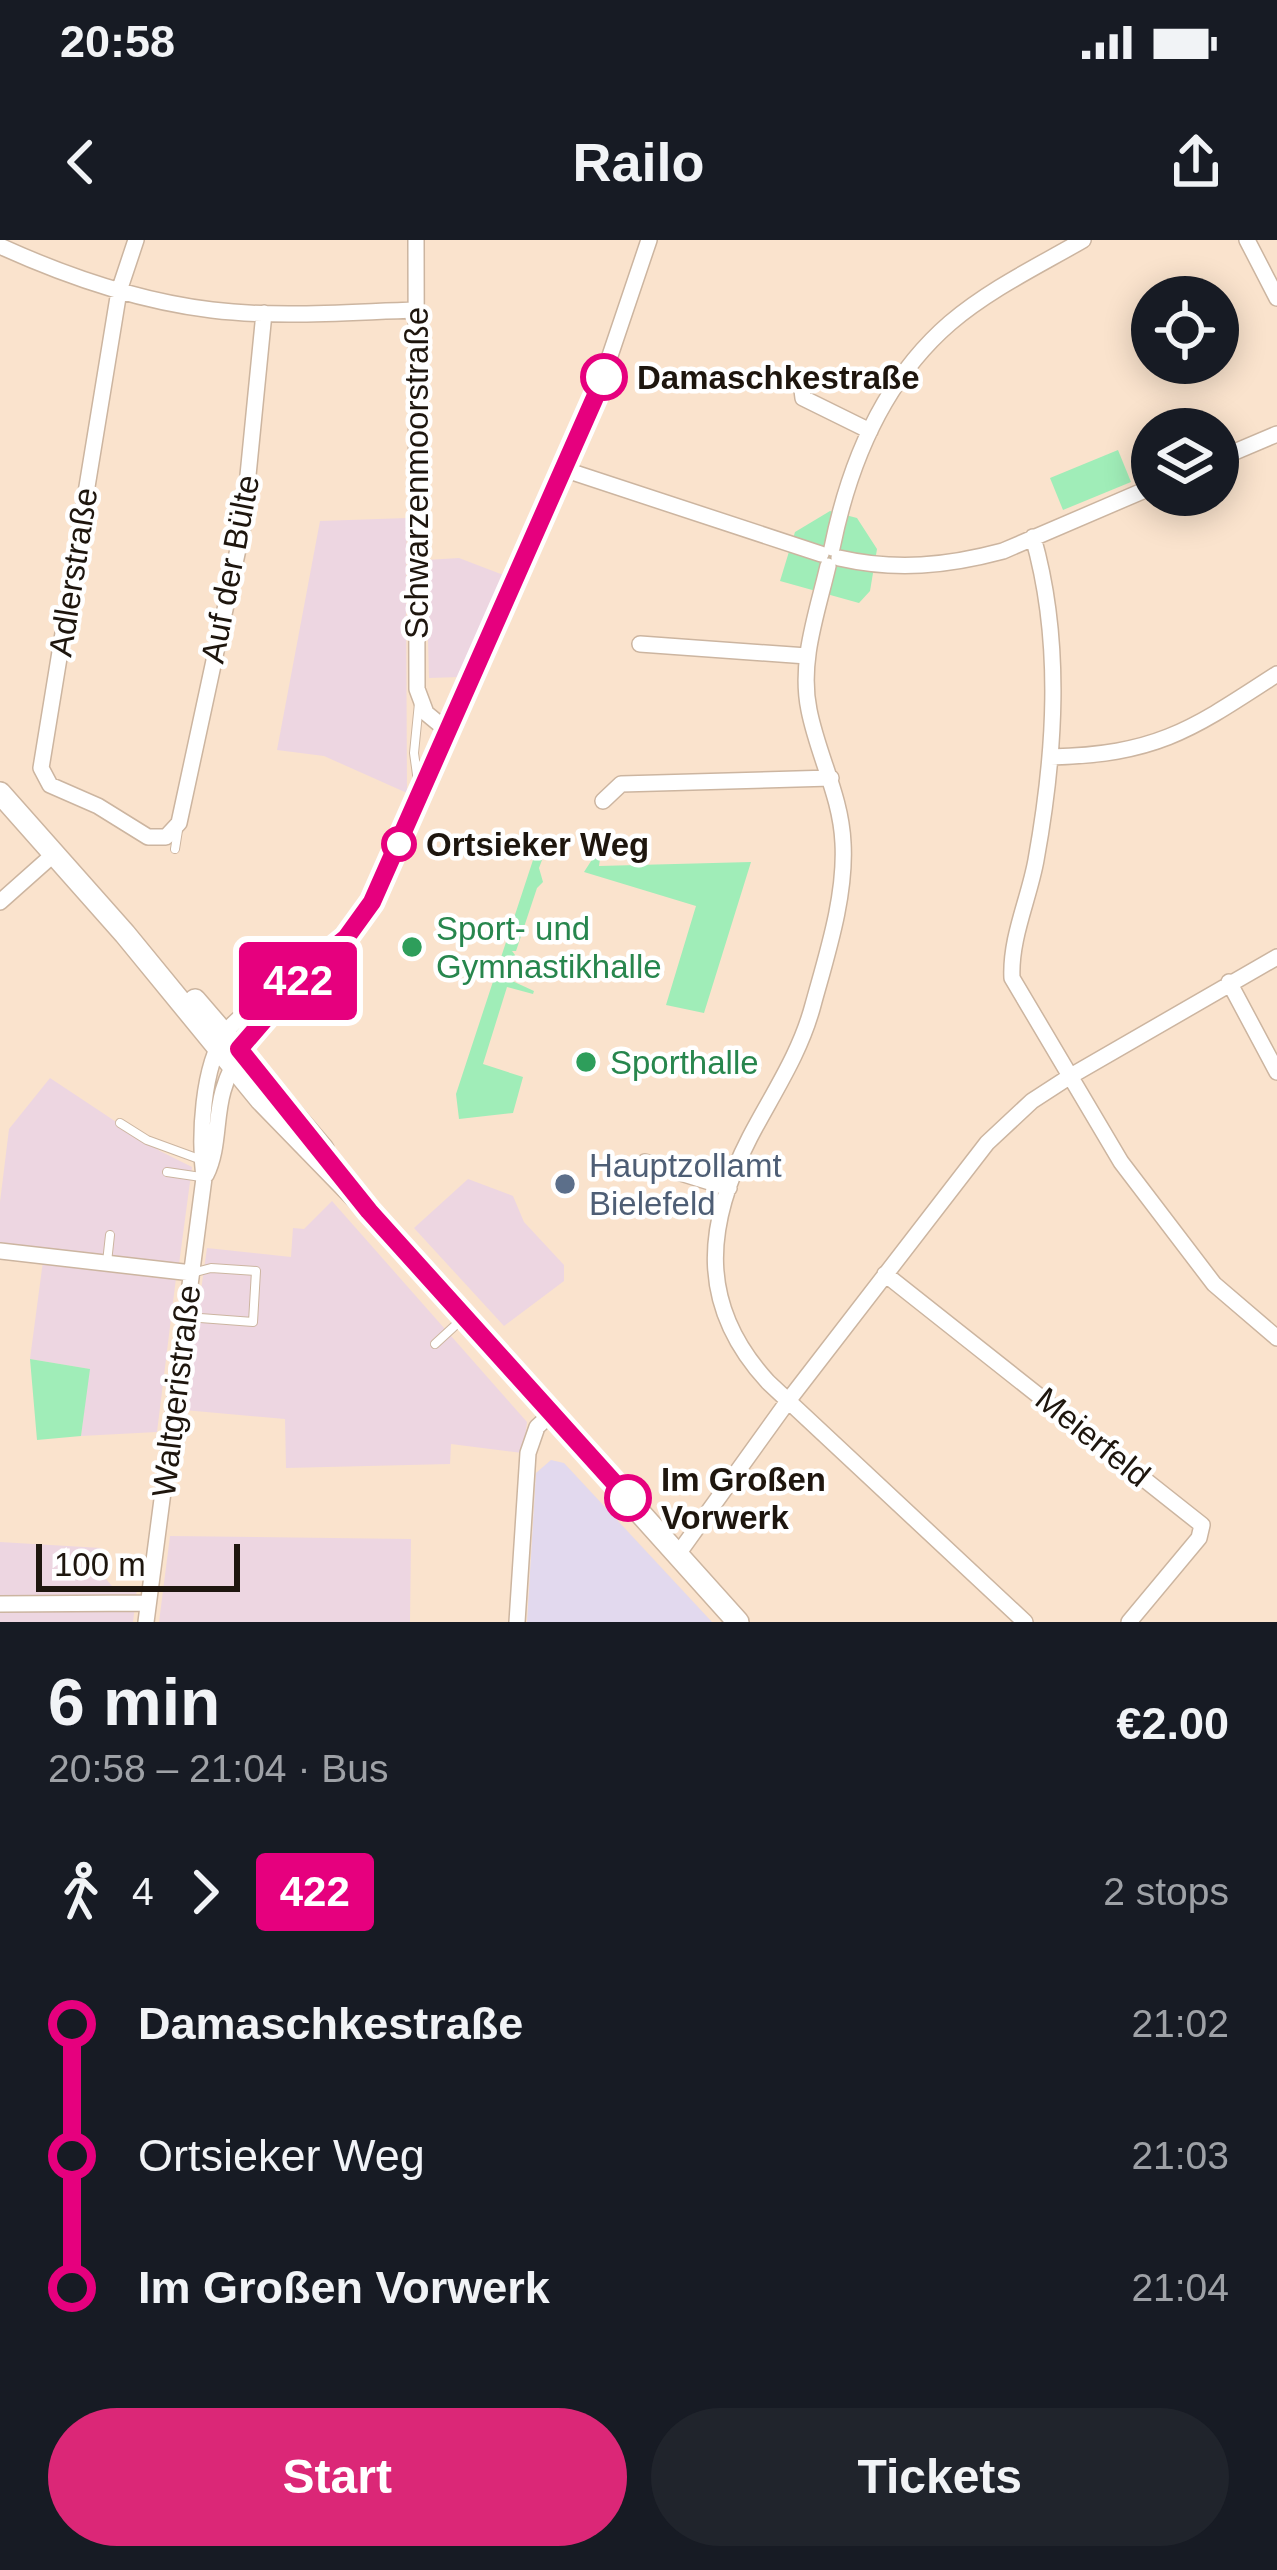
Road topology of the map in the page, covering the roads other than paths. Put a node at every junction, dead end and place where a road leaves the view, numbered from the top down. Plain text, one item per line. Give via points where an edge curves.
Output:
1 (136, 240) edge
2 (416, 240) edge
3 (649, 240) edge
4 (1083, 240) edge
5 (1247, 240) edge
6 (0, 246) edge
7 (119, 291) junction
8 (1277, 298) edge
9 (416, 310) junction
10 (264, 313) junction
11 (802, 390) dead end
12 (870, 431) junction
13 (1277, 434) edge
14 (1239, 450) edge
15 (566, 470) junction
16 (1131, 496) edge
17 (1033, 538) junction
18 (830, 556) junction
19 (640, 644) dead end
20 (807, 656) junction
21 (1277, 674) edge
22 (422, 702) junction
23 (459, 710) junction
24 (449, 731) junction
25 (1051, 757) junction
26 (831, 778) junction
27 (0, 794) edge
28 (420, 796) junction
29 (602, 801) dead end
30 (179, 823) junction
31 (175, 849) dead end
32 (54, 854) junction
33 (0, 902) edge
34 (1277, 957) edge
35 (1229, 982) junction
36 (229, 1049) junction
37 (1277, 1072) edge
38 (1069, 1077) junction
39 (120, 1123) dead end
40 (645, 1162) dead end
41 (206, 1167) junction
42 (167, 1172) dead end
43 (730, 1188) junction
44 (110, 1235) dead end
45 (0, 1251) edge
46 (107, 1264) junction
47 (192, 1274) junction
48 (885, 1274) junction
49 (186, 1317) junction
50 (464, 1318) junction
51 (1277, 1337) edge
52 (435, 1344) dead end
53 (788, 1401) junction
54 (550, 1415) junction
55 (678, 1554) junction
56 (148, 1603) junction
57 (0, 1604) edge
58 (146, 1622) edge
59 (518, 1622) edge
60 (739, 1622) edge
61 (1025, 1622) edge
62 (1129, 1622) edge

1 - 7 street, Adlerstraße
2 - 9 street, Schwarzenmoorstraße
3 - 15 street
4 - 12 street via 950,323 904,374
5 - 8 street
6 - 7 street
7 - 10 street
7 - 30 street, Adlerstraße via 41,768 50,785 157,839
9 - 10 street
9 - 22 street, Schwarzenmoorstraße
10 - 30 street, Auf der Bülte via 242,526
11 - 12 street via 803,398
12 - 18 street
13 - 14 street
15 - 18 street
15 - 23 street
16 - 17 street
17 - 18 street via 931,566
17 - 25 street via 1049,633
18 - 20 street
19 - 20 street
20 - 26 street via 808,706
21 - 25 street via 1162,742
22 - 23 street
22 - 24 street
22 - 28 lane via 414,753
23 - 24 street
24 - 28 street
25 - 38 street via 1011,962 1012,978
26 - 29 street via 621,784
26 - 43 street via 842,869 813,1007
27 - 32 street
28 - 36 street via 346,938
30 - 31 lane, Auf der Bülte
32 - 33 street
32 - 36 street
34 - 35 street
35 - 37 street
35 - 38 street
36 - 41 street, Waltgeristraße via 206,1090
36 - 50 street via 293,1136
38 - 48 street via 987,1143
38 - 51 street via 1187,1252
39 - 41 lane
40 - 43 street
41 - 42 lane
41 - 47 street, Waltgeristraße
43 - 53 street via 716,1252 718,1302 743,1356
44 - 46 lane
45 - 46 street
46 - 47 street
47 - 49 street, Waltgeristraße
47 - 49 lane via 256,1271 253,1322
48 - 53 street
48 - 62 street, Meierfeld via 1202,1525
49 - 56 street, Waltgeristraße
50 - 52 lane
50 - 54 street
53 - 55 street
53 - 61 street
54 - 55 street
54 - 59 street via 528,1453
55 - 60 street
56 - 57 street
56 - 58 street, Waltgeristraße

